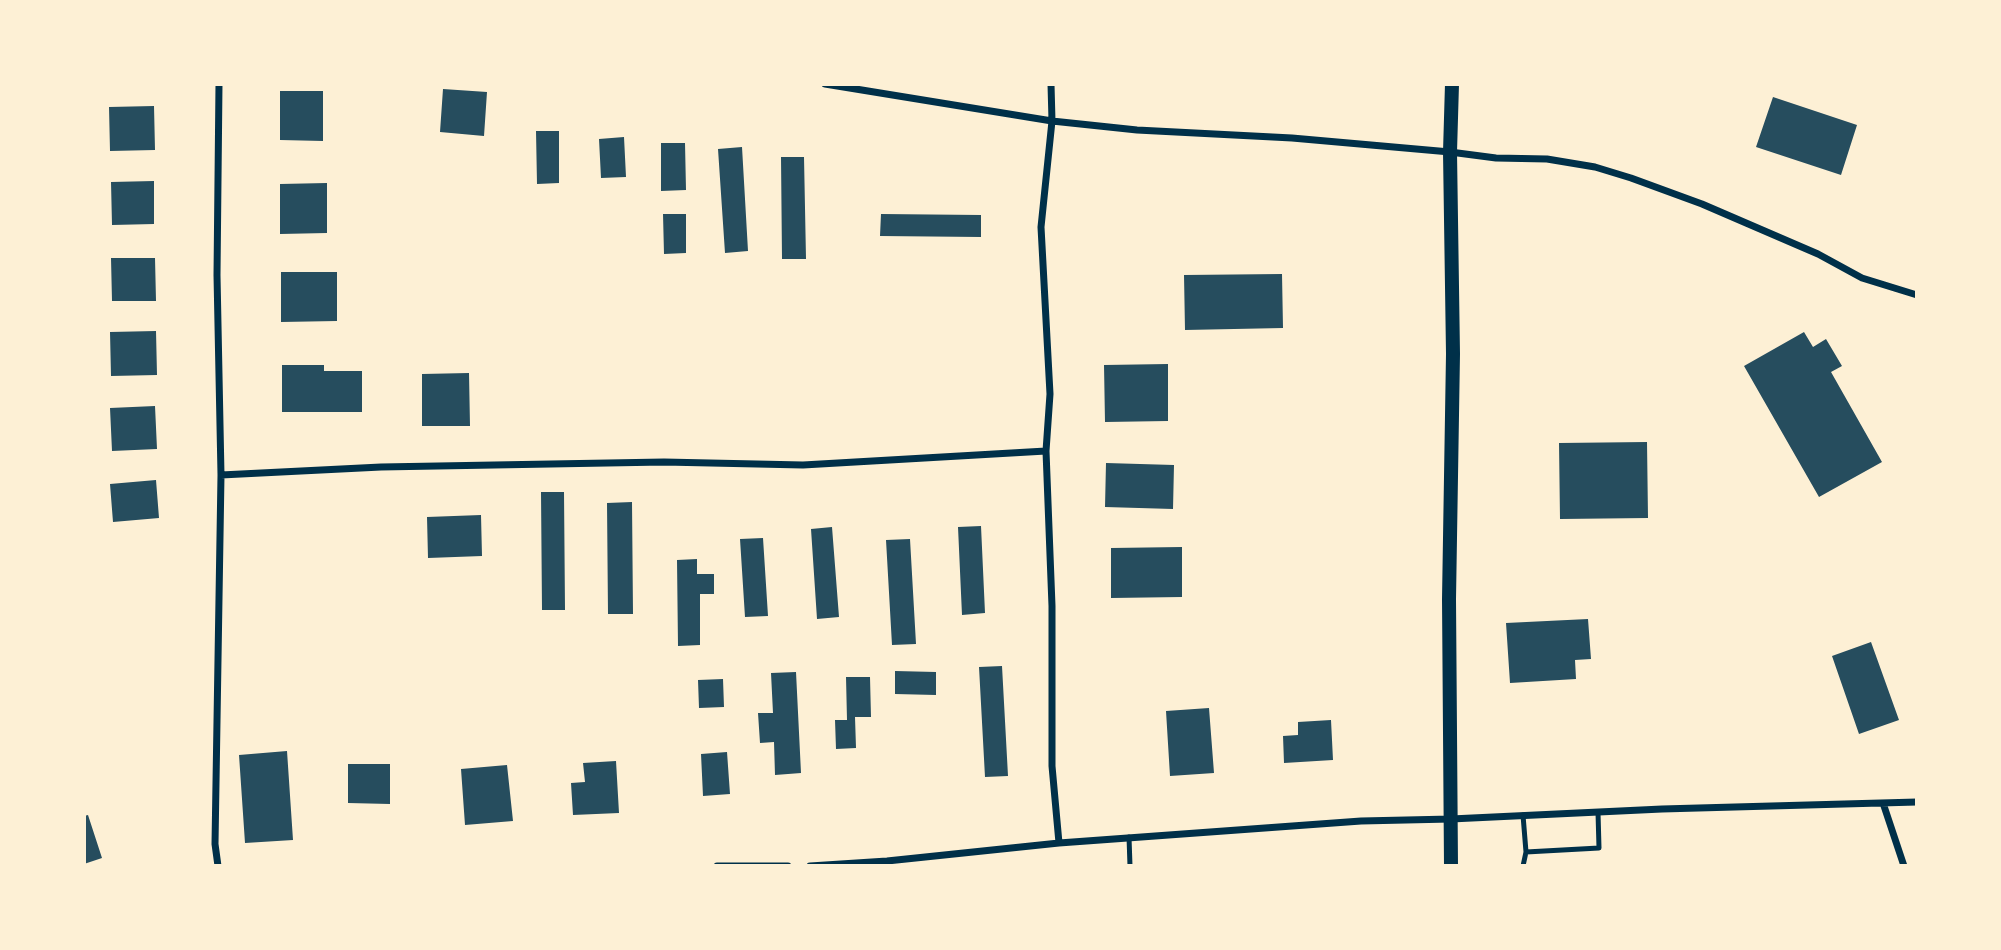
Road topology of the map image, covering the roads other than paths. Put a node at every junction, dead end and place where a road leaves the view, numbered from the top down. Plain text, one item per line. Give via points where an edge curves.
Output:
1 (219, 84) edge
2 (825, 84) edge
3 (1051, 84) edge
4 (1452, 84) edge
5 (1052, 121) junction
6 (1450, 152) junction
7 (1917, 295) edge
8 (1046, 451) junction
9 (221, 475) junction
10 (1917, 802) edge
11 (1883, 803) junction
12 (1598, 812) junction
13 (1523, 816) junction
14 (1451, 818) junction
15 (1129, 838) junction
16 (1059, 843) junction
17 (1526, 852) junction
18 (218, 866) edge
19 (717, 866) edge
20 (732, 866) edge
21 (788, 866) edge
22 (810, 866) edge
23 (1130, 866) edge
24 (1451, 866) edge
25 (1523, 866) edge
26 (1904, 866) edge

1 - 9 street
2 - 5 street
3 - 5 street
4 - 6 main road
5 - 6 street
5 - 8 street via 1041,227 1049,394
6 - 7 street via 1546,159 1631,178 1818,254 1862,278
6 - 14 main road
8 - 9 street via 803,465 664,462
8 - 16 street via 1052,766
9 - 18 street
10 - 11 street
11 - 12 street
11 - 26 street
12 - 13 street
12 - 17 lane via 1600,848
13 - 14 street
13 - 17 lane
14 - 15 street
14 - 24 main road
15 - 16 street
15 - 23 lane
16 - 22 street
17 - 25 lane
19 - 20 street
20 - 21 street

